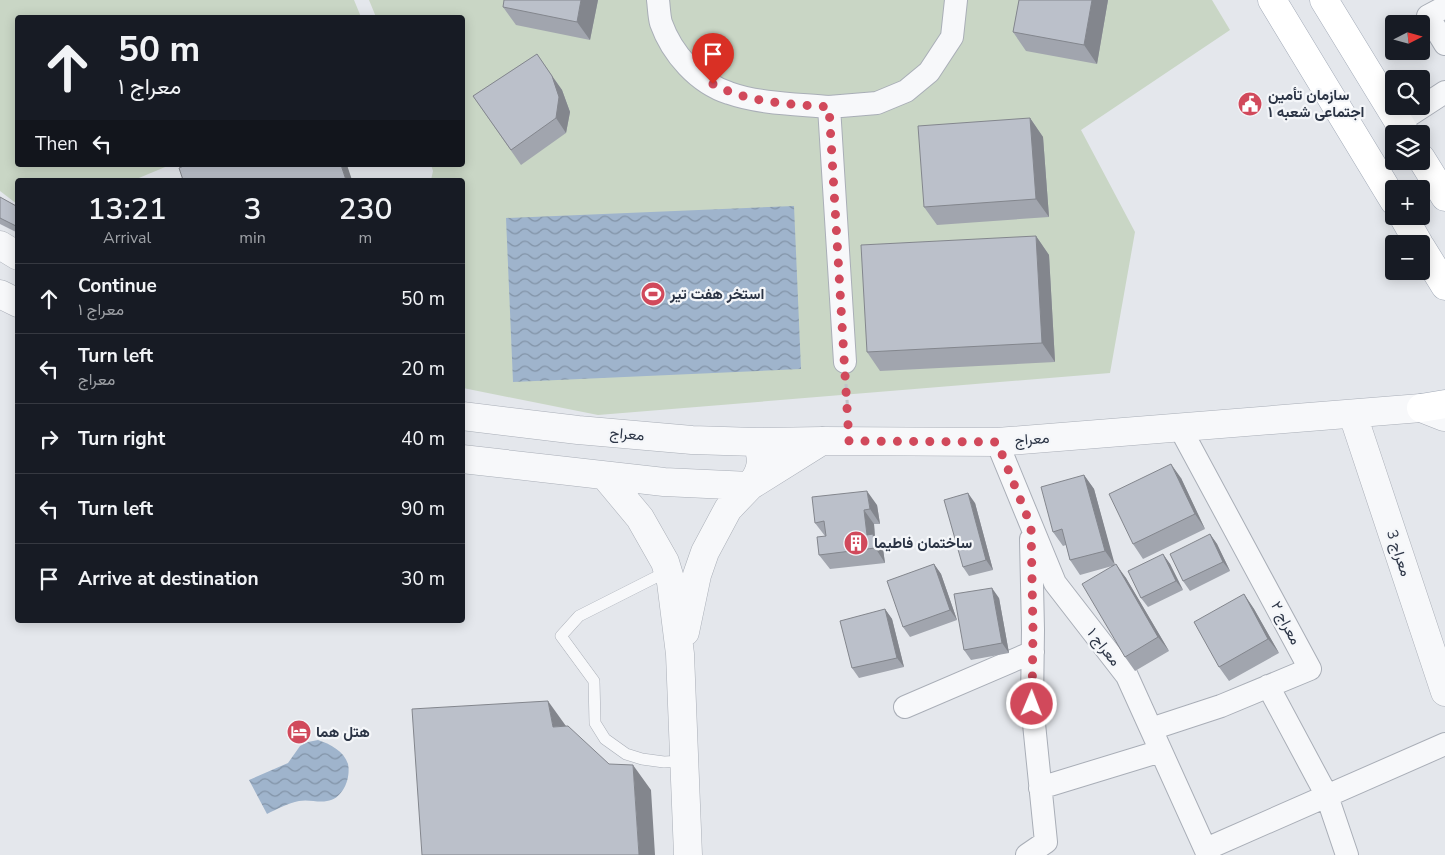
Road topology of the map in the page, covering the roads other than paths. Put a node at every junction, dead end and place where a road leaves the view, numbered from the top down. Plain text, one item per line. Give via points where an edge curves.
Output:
1 (658, 0) edge
2 (956, 0) edge
3 (1272, 0) edge
4 (1324, 0) edge
5 (1437, 12) edge
6 (1445, 44) edge
7 (1445, 92) edge
8 (829, 107) junction
9 (1401, 125) edge
10 (1406, 125) edge
11 (1428, 170) edge
12 (1385, 186) edge
13 (1445, 197) edge
14 (0, 245) edge
15 (15, 254) edge
16 (1430, 262) edge
17 (1445, 286) edge
18 (0, 294) edge
19 (15, 302) edge
20 (845, 362) road end
21 (1445, 392) edge
22 (1437, 410) edge
23 (1353, 415) junction
24 (465, 416) edge
25 (1180, 428) junction
26 (578, 430) junction
27 (836, 441) junction
28 (756, 442) junction
29 (997, 442) junction
30 (465, 459) edge
31 (574, 472) junction
32 (605, 476) junction
33 (750, 486) junction
34 (1031, 526) junction
35 (668, 571) junction
36 (1033, 652) junction
37 (680, 654) junction
38 (1268, 686) junction
39 (1445, 692) edge
40 (905, 707) dead end
41 (1151, 730) junction
42 (1445, 744) edge
43 (1161, 752) junction
44 (684, 761) junction
45 (1040, 788) junction
46 (1327, 796) junction
47 (1049, 848) edge
48 (1207, 852) edge
49 (688, 855) edge
50 (1027, 855) edge
51 (1347, 855) edge

1 - 8 street via 661,22 676,52 698,76 729,93 777,103
2 - 8 street via 952,37 929,72 906,91 877,102
3 - 12 main road
4 - 9 main road
5 - 6 street
7 - 10 street
8 - 20 street
11 - 13 main road
14 - 15 street
16 - 17 main road
18 - 19 street
21 - 22 street
22 - 23 street, معراج
23 - 25 street, معراج
23 - 39 street, معراج 3
24 - 26 street, معراج
25 - 29 street, معراج
25 - 38 street, معراج ۲ via 1310,669
26 - 28 street, معراج
26 - 31 street
27 - 28 street, معراج
27 - 29 street, معراج
27 - 33 street
28 - 33 street via 762,460 757,478
29 - 34 street, معراج ۱
30 - 31 street
31 - 32 street
32 - 33 street
32 - 35 street via 640,518
33 - 37 street via 728,509 705,552
34 - 36 street
34 - 41 street, معراج ۱ via 1055,583 1127,676
35 - 37 street
35 - 44 lane via 579,616 561,636 594,680 596,723 605,739 626,754 642,759
36 - 40 street
36 - 45 street via 1032,704
37 - 44 street
38 - 41 street, معراج ۲
38 - 46 street
41 - 43 street, معراج ۱
42 - 46 street
43 - 45 street
43 - 48 street, معراج ۱
44 - 49 street
45 - 47 street
46 - 48 street
46 - 51 street
47 - 50 street

